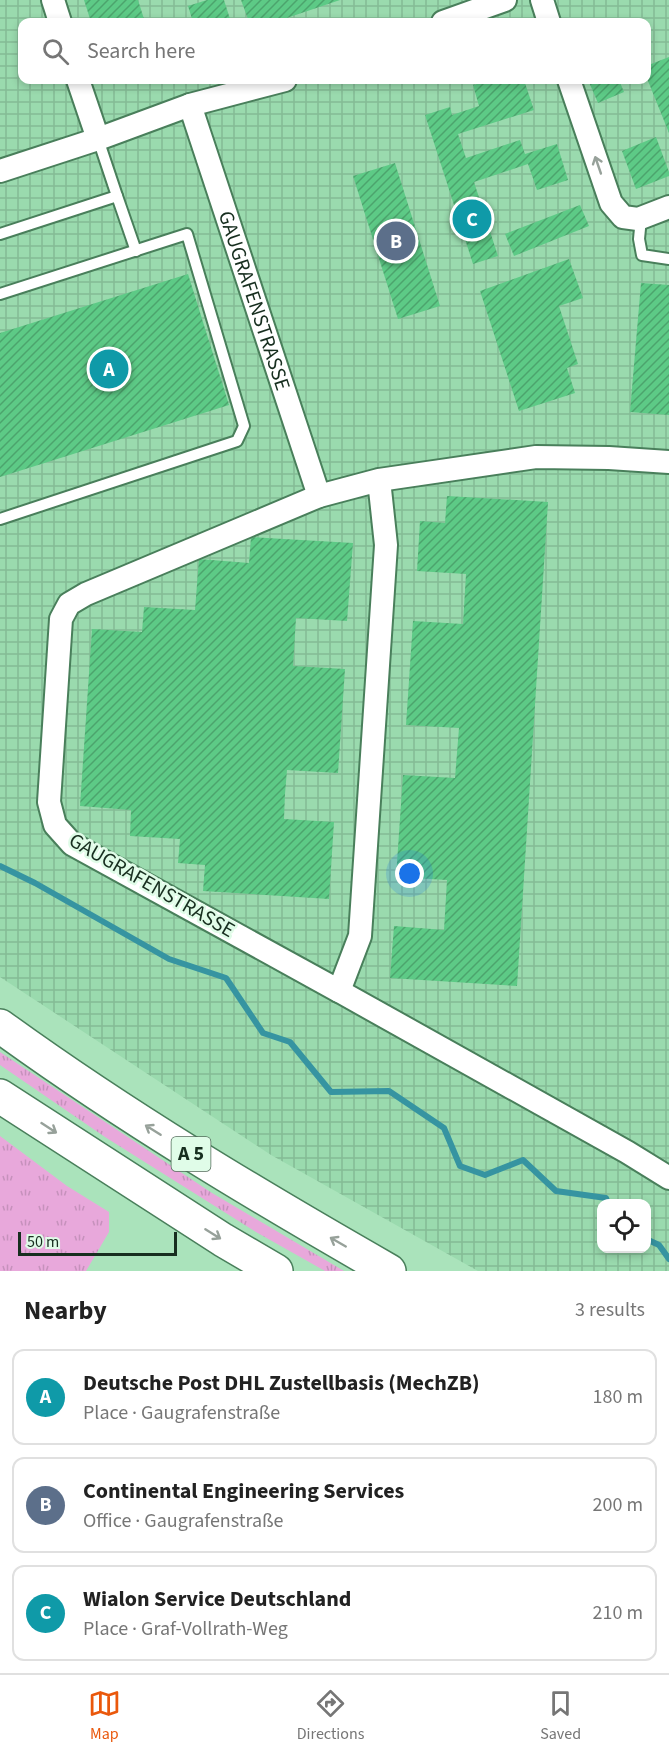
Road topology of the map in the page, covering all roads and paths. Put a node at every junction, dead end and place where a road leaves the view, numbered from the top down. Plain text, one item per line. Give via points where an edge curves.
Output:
1 (53, 0) edge
2 (505, 0) edge
3 (542, 0) edge
4 (59, 18) edge
5 (454, 18) edge
6 (548, 18) edge
7 (79, 84) edge
8 (270, 84) edge
9 (570, 84) edge
10 (190, 105) junction
11 (98, 139) junction
12 (0, 171) edge
13 (117, 196) junction
14 (669, 207) edge
15 (632, 217) junction
16 (0, 234) edge
17 (136, 251) junction
18 (669, 259) edge
19 (0, 294) edge
20 (669, 462) edge
21 (379, 480) junction
22 (319, 496) junction
23 (0, 519) edge
24 (339, 991) junction
25 (0, 1026) edge
26 (0, 1096) edge
27 (669, 1178) edge
28 (276, 1271) edge
29 (389, 1271) edge

1 - 4 street
2 - 5 street
3 - 6 street
7 - 11 street
8 - 10 street
15 -> 9 street via 612,203
10 - 11 street
10 - 22 street, GAUGRAFENSTRASSE
11 - 12 street
11 - 13 lane
13 - 16 lane
13 - 17 lane
14 - 15 street
15 - 18 lane via 642,255
17 - 19 lane
17 - 23 lane via 186,234 244,426 237,441
20 - 21 street, GAUGRAFENSTRASSE via 536,457
21 - 22 street, GAUGRAFENSTRASSE
21 - 24 street via 386,545 360,936
22 - 24 street, GAUGRAFENSTRASSE via 69,604 61,619 49,802 55,825 72,844
24 - 27 street, GAUGRAFENSTRASSE
29 -> 25 highway, A 5 via 253,1193
26 -> 28 highway, A 5

